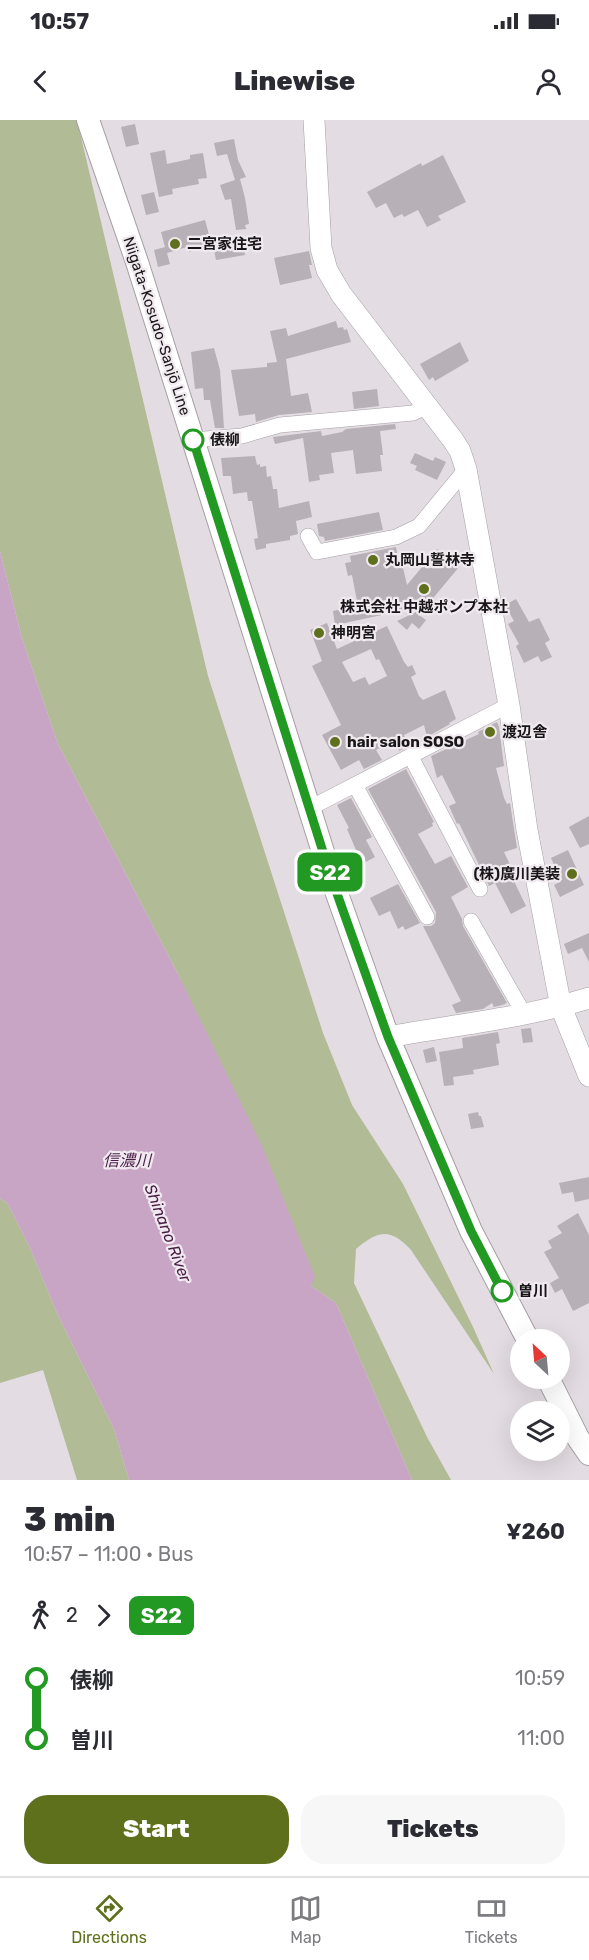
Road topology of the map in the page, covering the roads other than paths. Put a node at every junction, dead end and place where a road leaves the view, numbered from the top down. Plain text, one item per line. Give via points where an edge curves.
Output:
1 (88, 120) edge
2 (314, 120) edge
3 (427, 406) junction
4 (193, 440) junction
5 (466, 469) junction
6 (308, 536) dead end
7 (509, 705) junction
8 (411, 757) junction
9 (355, 785) junction
10 (310, 808) junction
11 (480, 889) dead end
12 (426, 917) dead end
13 (471, 921) dead end
14 (589, 998) edge
15 (561, 1007) junction
16 (524, 1014) junction
17 (388, 1037) junction
18 (589, 1076) edge
19 (522, 1329) edge
20 (555, 1389) edge
21 (586, 1441) edge

1 - 4 main road, Niigata-Kosudo-Sanjō Line
2 - 3 street via 321,248 327,270
3 - 4 street via 413,413 280,425 242,436
3 - 5 street via 460,451
4 - 10 main road, Niigata-Kosudo-Sanjō Line
5 - 6 street via 419,526 396,537 318,552
5 - 7 street
7 - 8 street
7 - 15 street via 527,830
8 - 9 street
8 - 11 street
9 - 10 street
9 - 12 street
10 - 17 main road, Niigata-Kosudo-Sanjō Line
13 - 16 street
14 - 15 street
15 - 16 street
15 - 18 street
16 - 17 street
17 - 19 main road, Niigata-Kosudo-Sanjō Line via 471,1231
20 - 21 main road

